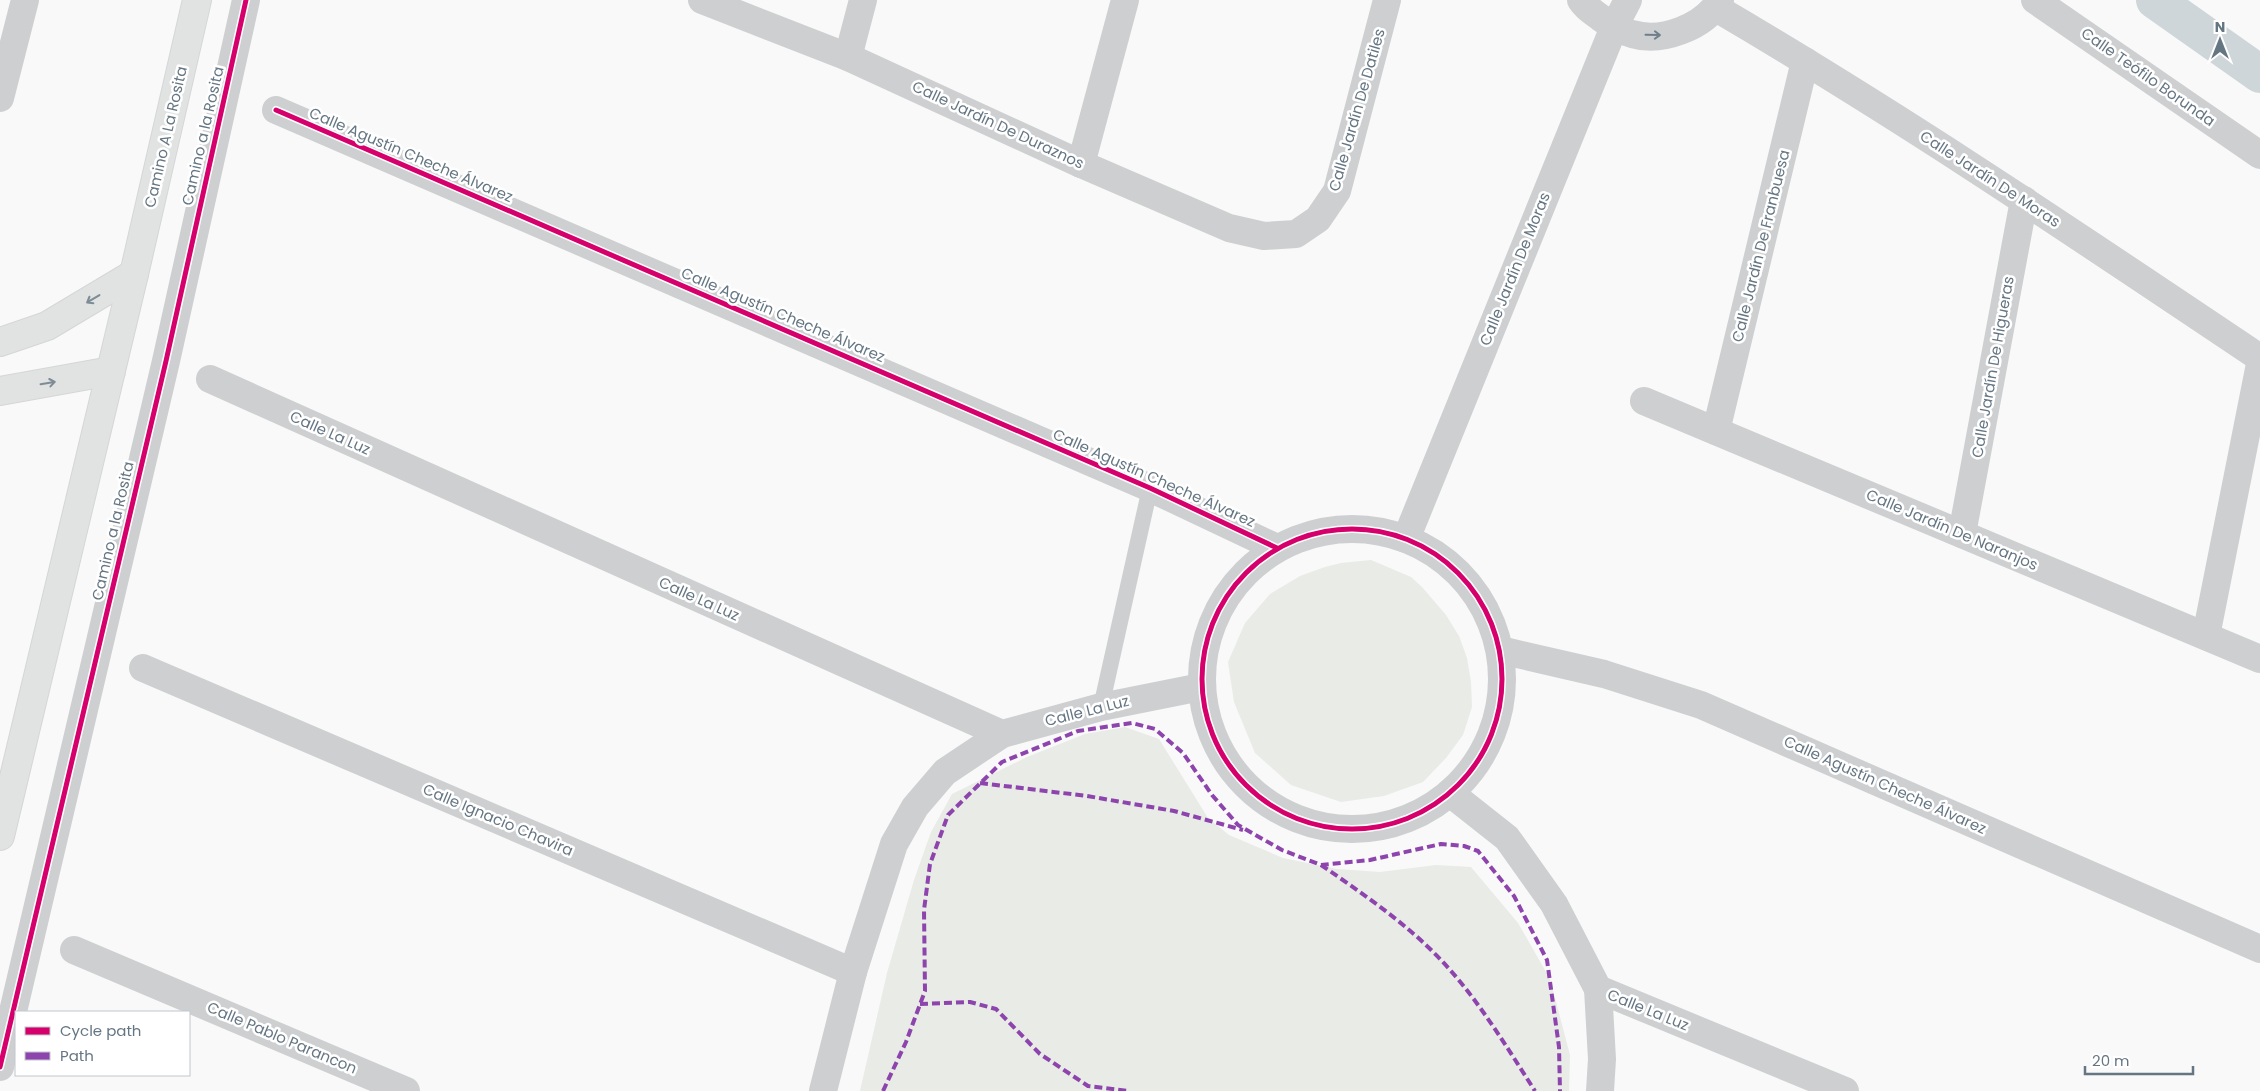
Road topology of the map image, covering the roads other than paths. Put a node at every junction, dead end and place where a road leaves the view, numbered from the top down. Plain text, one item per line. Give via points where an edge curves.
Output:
1 (25, 0) edge
2 (197, 0) edge
3 (246, 0) edge
4 (702, 0) edge
5 (862, 0) edge
6 (1125, 0) edge
7 (1387, 0) edge
8 (1581, 0) edge
9 (1628, 0) edge
10 (2035, 0) edge
11 (1718, 4) edge
12 (1614, 27) junction
13 (848, 57) junction
14 (1805, 60) junction
15 (0, 98) edge
16 (276, 110) dead end
17 (2260, 155) edge
18 (1081, 164) junction
19 (2024, 200) junction
20 (1296, 234) joint
21 (134, 274) junction
22 (0, 342) edge
23 (2260, 358) edge
24 (2260, 364) edge
25 (111, 371) junction
26 (210, 379) dead end
27 (0, 391) edge
28 (1644, 401) dead end
29 (1716, 431) junction
30 (1150, 488) junction
31 (1962, 534) junction
32 (1406, 539) junction
33 (1277, 548) junction
34 (2206, 636) junction
35 (1500, 650) junction
36 (2260, 659) edge
37 (143, 668) dead end
38 (1201, 687) junction
39 (1101, 706) junction
40 (1002, 734) junction
41 (1450, 793) junction
42 (0, 836) edge
43 (2260, 949) edge
44 (74, 950) dead end
45 (853, 972) junction
46 (1598, 989) junction
47 (0, 1067) edge
48 (406, 1091) edge
49 (823, 1091) edge
50 (1600, 1091) edge
51 (1845, 1091) edge

1 - 15 street
2 - 21 street, Camino A La Rosita
3 - 47 street, Camino a la Rosita via 166,361
4 - 13 street, Calle Jardín De Duraznos
5 - 13 street
6 - 18 street
7 - 20 street, Calle Jardín De Datiles via 1337,190 1318,219
8 - 12 street via 1584,6
9 - 12 street, Calle Jardín De Moras
10 - 17 street, Calle Teófilo Borunda
12 -> 11 street via 1633,35 1663,35 1692,26
11 - 14 street, Calle Jardín De Moras
12 - 32 street, Calle Jardín De Moras
13 - 18 street, Calle Jardín De Duraznos
14 - 19 street, Calle Jardín De Moras
14 - 29 street, Calle Jardín De Franbuesa
16 - 30 street, Calle Agustín Cheche Álvarez
18 - 20 street, Calle Jardín De Duraznos via 1229,228 1264,236
19 - 23 street, Calle Jardín De Moras
19 - 31 street, Calle Jardín De Higueras
21 -> 22 street via 47,326
21 - 25 street
24 - 34 street
27 -> 25 street
25 - 42 street
26 - 40 street, Calle La Luz
28 - 29 street, Calle Jardín De Naranjos
29 - 31 street, Calle Jardín De Naranjos
30 - 33 street, Calle Agustín Cheche Álvarez
30 - 39 lane
31 - 34 street, Calle Jardín De Naranjos
32 - 33 street via 1362,530 1318,533
32 - 35 street via 1439,557 1467,582 1488,614
33 - 38 street via 1246,572 1222,604 1206,640
34 - 36 street, Calle Jardín De Naranjos
35 - 41 street via 1502,689 1495,728 1477,764
35 - 43 street, Calle Agustín Cheche Álvarez via 1604,674 1701,705
37 - 45 street, Calle Ignacio Chavira
38 - 39 street, Calle La Luz
38 - 41 street via 1211,734 1235,775 1271,807 1315,825 1362,829 1409,819
39 - 40 street, Calle La Luz
40 - 45 street via 945,772 914,807 894,844
41 - 46 street, Calle La Luz via 1507,838 1554,904
44 - 48 street, Calle Pablo Parancon
45 - 49 street
46 - 50 street via 1602,1059
46 - 51 street, Calle La Luz

